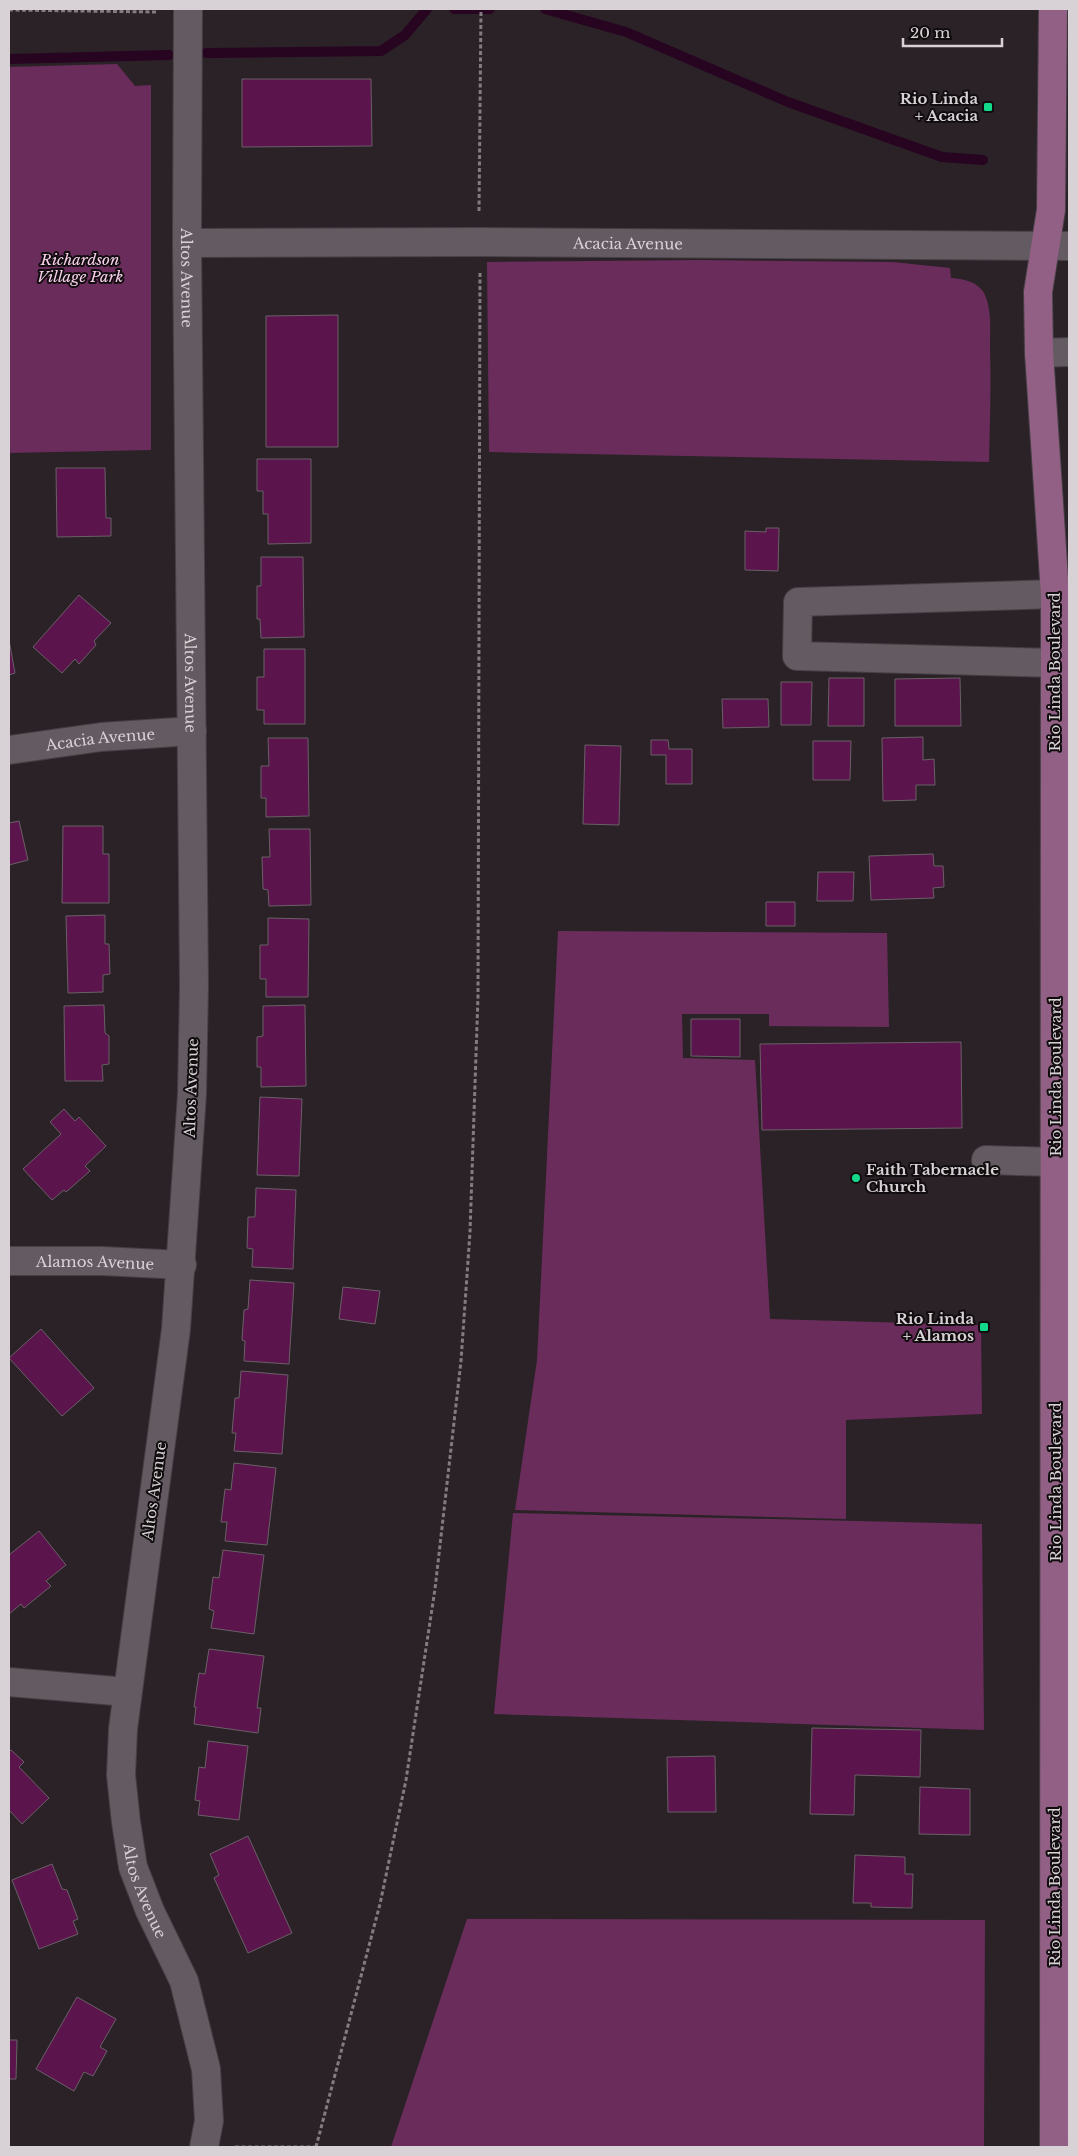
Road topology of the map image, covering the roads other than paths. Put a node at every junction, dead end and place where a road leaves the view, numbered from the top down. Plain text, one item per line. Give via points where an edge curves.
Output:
1 (1052, 9) edge
2 (188, 10) edge
3 (187, 243) junction
4 (1057, 246) edge
5 (1069, 352) edge
6 (1039, 353) junction
7 (1055, 594) junction
8 (1055, 662) junction
9 (1062, 701) edge
10 (192, 731) junction
11 (9, 750) edge
12 (986, 1160) dead end
13 (1055, 1162) junction
14 (9, 1261) edge
15 (182, 1265) junction
16 (1062, 1329) edge
17 (9, 1682) edge
18 (127, 1692) junction
19 (204, 2147) edge
20 (1054, 2147) edge

1 - 4 main road, Rio Linda Boulevard via 1051,210
2 - 3 street, Altos Avenue
3 - 4 street, Acacia Avenue
3 - 10 street, Altos Avenue
4 - 6 main road, Rio Linda Boulevard via 1038,292
5 - 6 street
6 - 7 main road, Rio Linda Boulevard
7 - 8 main road, Rio Linda Boulevard
7 - 8 street via 798,602 797,656
8 - 9 main road, Rio Linda Boulevard
9 - 13 main road, Rio Linda Boulevard
10 - 11 street, Acacia Avenue via 101,737
10 - 15 street, Altos Avenue via 194,986
12 - 13 street
13 - 16 main road, Rio Linda Boulevard
14 - 15 street, Alamos Avenue
15 - 18 street, Altos Avenue
16 - 20 main road, Rio Linda Boulevard
17 - 18 street
18 - 19 street, Altos Avenue via 121,1776 133,1867 184,1981 196,2025 206,2069 209,2121

